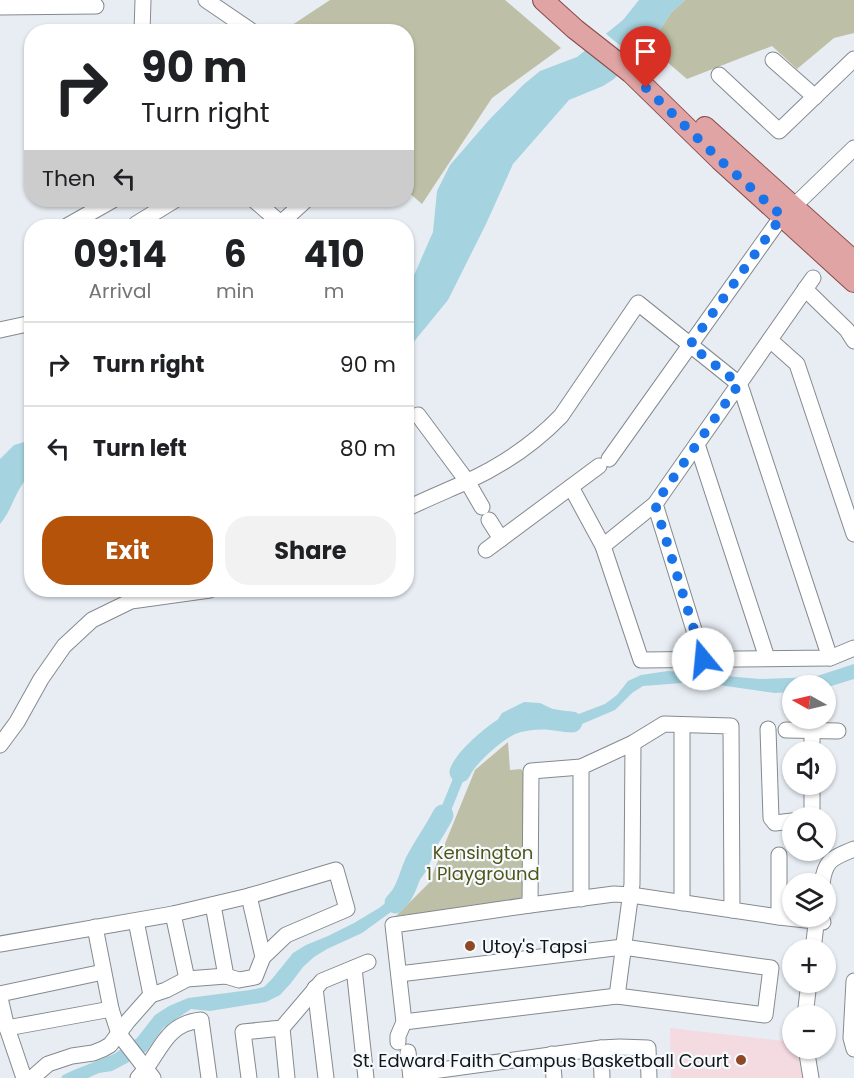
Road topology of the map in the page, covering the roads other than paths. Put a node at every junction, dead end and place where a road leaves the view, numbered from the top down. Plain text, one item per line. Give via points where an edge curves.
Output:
1 (143, 0) edge
2 (206, 0) edge
3 (543, 0) edge
4 (561, 0) edge
5 (96, 6) dead end
6 (0, 7) edge
7 (142, 24) edge
8 (241, 24) edge
9 (580, 26) junction
10 (854, 59) edge
11 (773, 60) dead end
12 (719, 75) dead end
13 (815, 97) junction
14 (854, 148) edge
15 (101, 207) edge
16 (164, 207) edge
17 (261, 207) edge
18 (299, 207) edge
19 (787, 212) junction
20 (79, 219) edge
21 (144, 219) edge
22 (274, 219) edge
23 (286, 219) edge
24 (854, 261) edge
25 (854, 282) edge
26 (24, 325) edge
27 (0, 330) edge
28 (770, 340) junction
29 (854, 342) edge
30 (690, 345) junction
31 (739, 384) junction
32 (418, 415) dead end
33 (697, 444) junction
34 (467, 481) junction
35 (571, 487) junction
36 (655, 504) junction
37 (414, 505) edge
38 (854, 534) edge
39 (501, 539) junction
40 (603, 546) junction
41 (486, 550) dead end
42 (160, 597) edge
43 (854, 648) edge
44 (767, 658) junction
45 (830, 658) junction
46 (703, 659) junction
47 (682, 725) junction
48 (768, 729) dead end
49 (786, 730) dead end
50 (812, 730) junction
51 (838, 731) dead end
52 (812, 741) edge
53 (633, 743) junction
54 (0, 745) edge
55 (581, 767) junction
56 (782, 822) edge
57 (854, 849) edge
58 (779, 855) dead end
59 (836, 857) edge
60 (631, 895) junction
61 (249, 896) junction
62 (581, 898) junction
63 (682, 903) junction
64 (213, 905) junction
65 (530, 905) junction
66 (732, 910) junction
67 (173, 914) junction
68 (779, 917) junction
69 (782, 917) edge
70 (136, 921) junction
71 (95, 927) junction
72 (0, 944) edge
73 (623, 947) junction
74 (264, 957) junction
75 (103, 972) junction
76 (399, 974) junction
77 (226, 976) junction
78 (187, 979) junction
79 (854, 981) edge
80 (315, 988) junction
81 (0, 994) edge
82 (151, 995) junction
83 (617, 996) junction
84 (0, 998) edge
85 (111, 1009) junction
86 (404, 1022) junction
87 (7, 1028) junction
88 (282, 1028) junction
89 (123, 1039) junction
90 (853, 1042) edge
91 (601, 1048) junction
92 (552, 1054) junction
93 (808, 1059) edge
94 (144, 1071) edge
95 (411, 1076) edge
96 (24, 1078) edge
97 (32, 1078) edge
98 (209, 1078) edge
99 (249, 1078) edge
100 (287, 1078) edge
101 (326, 1078) edge
102 (366, 1078) edge
103 (554, 1078) edge
104 (602, 1078) edge
105 (649, 1078) edge
106 (812, 1078) edge

1 - 7 street
2 - 8 street
3 - 9 main road
4 - 9 main road
5 - 6 street
9 - 19 main road via 635,71 720,160 764,190
10 - 13 street
11 - 13 street
12 - 13 street via 780,130
14 - 19 street
15 - 20 street
16 - 21 street
17 - 22 street
18 - 23 street
19 - 24 main road
19 - 25 main road
19 - 30 street
26 - 27 street
28 - 29 street via 809,283
28 - 31 street
28 - 38 street via 797,364
30 - 31 street
30 - 34 street via 639,303 561,416 515,455
30 - 35 street via 604,463
31 - 33 street
31 - 45 street
32 - 34 street
33 - 36 street
33 - 44 street
34 - 37 street
34 - 39 street
35 - 39 street
35 - 40 street
36 - 40 street
36 - 46 street
39 - 41 street
40 - 46 street via 641,660
42 - 54 street via 131,601 92,620 64,646
43 - 45 street
44 - 45 street
44 - 46 street
47 - 53 street via 664,724
47 - 63 street
47 - 66 street via 731,726
48 - 56 street via 771,818 775,823
49 - 50 street
50 - 51 street
50 - 52 street
53 - 55 street
53 - 60 street
55 - 62 street
55 - 65 street via 531,771
57 - 59 street
58 - 68 street
60 - 62 street
60 - 63 street
60 - 73 street
61 - 64 street
61 - 74 street
61 - 74 street via 336,870 347,909 286,935
62 - 65 street
63 - 66 street
64 - 67 street
64 - 77 street
65 - 76 street via 393,925
66 - 68 street
67 - 70 street
67 - 78 street
68 - 69 street
70 - 71 street
70 - 82 street
71 - 72 street
71 - 75 street
73 - 76 street
73 - 83 street
73 - 83 street via 771,968 765,1015
74 - 77 street via 255,977 239,980
75 - 81 street
75 - 85 street
76 - 86 street
77 - 78 street
78 - 82 street
79 - 90 street
80 - 88 street
80 - 101 street
80 - 102 street via 322,981 361,965
82 - 89 street via 128,1021
83 - 86 street
84 - 87 street
85 - 87 street
85 - 89 street
86 - 95 street via 398,1036
87 - 96 street
88 - 99 street via 243,1032
88 - 100 street
89 - 94 street
89 - 97 street via 103,1049 48,1064
91 - 92 street
91 - 104 street
91 - 105 street via 648,1048
92 - 95 street
92 - 103 street
93 - 106 street
94 - 98 street via 166,1037 189,1021 201,1020

